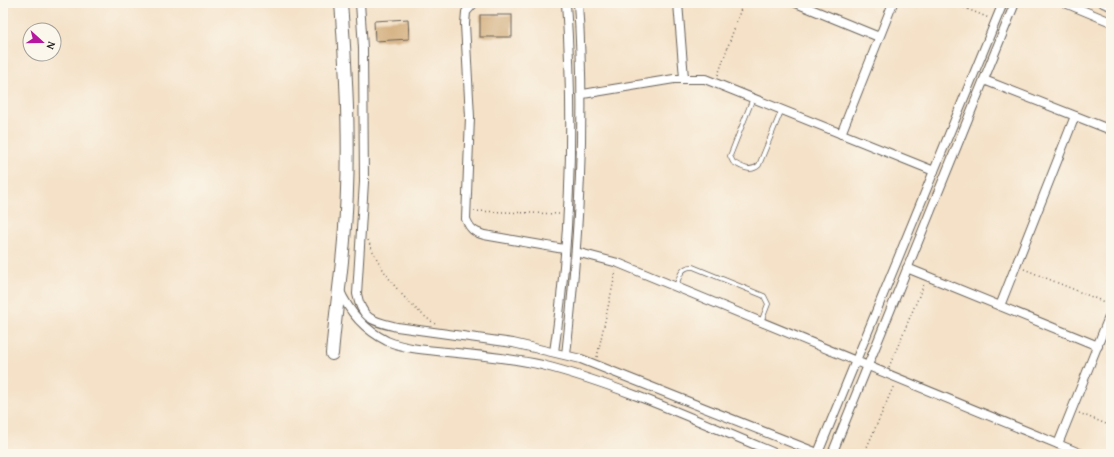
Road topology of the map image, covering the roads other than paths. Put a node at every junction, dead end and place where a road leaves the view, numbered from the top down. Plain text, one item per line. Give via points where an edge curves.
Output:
1 (341, 3) edge
2 (360, 3) edge
3 (474, 3) edge
4 (566, 3) edge
5 (578, 3) edge
6 (678, 3) edge
7 (796, 3) edge
8 (893, 3) edge
9 (1003, 3) edge
10 (1015, 3) edge
11 (1065, 3) edge
12 (1103, 3) edge
13 (1111, 6) edge
14 (1111, 22) edge
15 (880, 37) junction
16 (684, 78) junction
17 (984, 80) junction
18 (582, 94) junction
19 (753, 98) junction
20 (782, 109) junction
21 (1076, 116) junction
22 (1111, 130) edge
23 (842, 134) junction
24 (941, 154) junction
25 (952, 158) junction
26 (934, 171) junction
27 (930, 180) junction
28 (941, 185) junction
29 (565, 246) junction
30 (577, 248) junction
31 (907, 268) junction
32 (339, 287) junction
33 (675, 287) junction
34 (1000, 306) junction
35 (1111, 312) edge
36 (761, 322) junction
37 (1098, 346) junction
38 (554, 352) junction
39 (332, 354) dead end
40 (566, 355) junction
41 (856, 361) junction
42 (867, 366) junction
43 (1058, 444) junction
44 (777, 454) edge
45 (819, 454) edge
46 (832, 454) edge
47 (1082, 454) edge

1 - 32 street via 347,110 347,176
2 - 38 street via 365,119 357,294 360,308 366,316 397,327 513,343
3 - 29 street via 466,12 465,24 470,117 466,219 469,227 476,233
4 - 29 street via 570,182
5 - 18 street
6 - 16 street
7 - 15 street
8 - 15 street
9 - 24 street
10 - 17 street
11 - 14 street
12 - 13 street
15 - 23 street
16 - 18 street
16 - 19 street via 715,82
17 - 21 street
17 - 25 street
18 - 30 street via 581,190
19 - 20 street
19 - 20 lane via 730,156 732,162 748,169 754,169 759,165
20 - 23 street
21 - 22 street
21 - 34 street
23 - 26 street
24 - 25 street
24 - 26 street
25 - 28 street
26 - 27 street
27 - 28 street
27 - 41 street
28 - 31 street
29 - 30 street
29 - 38 street via 561,305
30 - 33 street
30 - 40 street
31 - 34 street
31 - 42 street
32 - 39 street
32 - 44 street via 348,307 362,323 378,336 397,345 510,359 564,371 605,384
33 - 36 street
33 - 36 lane via 682,271 687,267 693,267 766,298 768,304
34 - 37 street
35 - 37 street
36 - 41 street
37 - 43 street
38 - 40 street
40 - 45 street via 596,364
41 - 42 street
41 - 45 street
42 - 43 street
42 - 46 street
43 - 47 street

